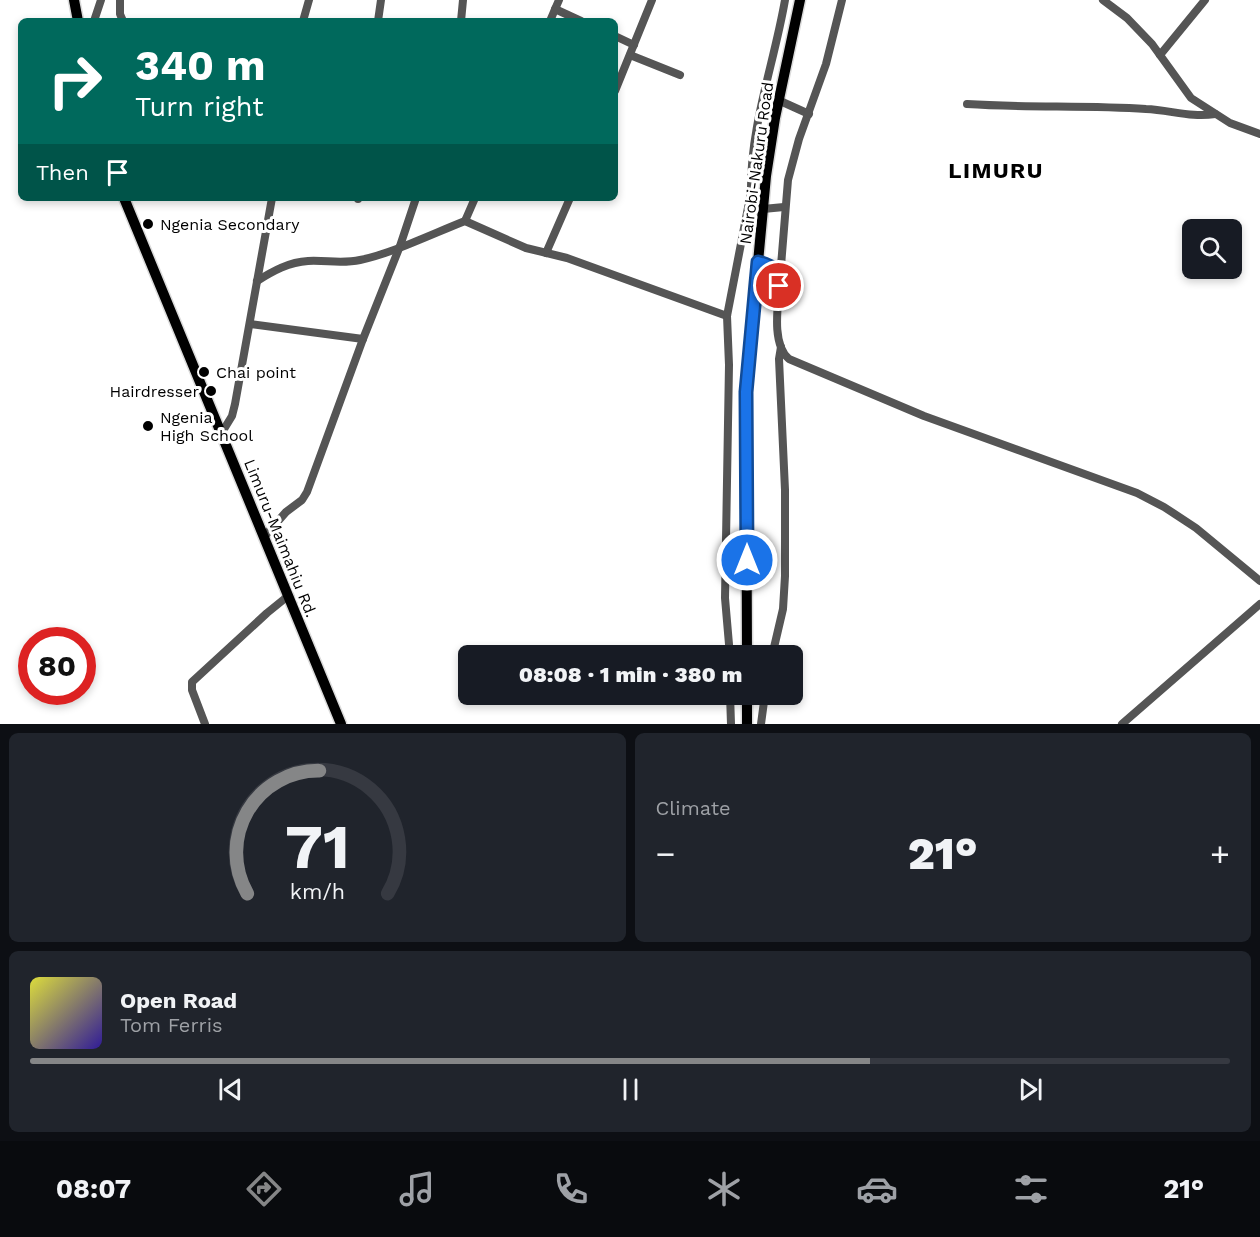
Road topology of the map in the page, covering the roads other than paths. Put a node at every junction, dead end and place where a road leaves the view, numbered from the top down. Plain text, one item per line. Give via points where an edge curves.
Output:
1 (74, 0) edge
2 (101, 0) edge
3 (120, 0) edge
4 (309, 0) edge
5 (381, 0) edge
6 (463, 0) edge
7 (559, 0) edge
8 (652, 0) edge
9 (785, 0) edge
10 (800, 0) edge
11 (842, 0) edge
12 (1103, 0) edge
13 (1205, 0) edge
14 (555, 9) junction
15 (77, 18) edge
16 (95, 18) edge
17 (122, 18) edge
18 (304, 18) edge
19 (378, 18) edge
20 (461, 18) edge
21 (551, 18) edge
22 (574, 18) edge
23 (618, 37) edge
24 (634, 45) junction
25 (630, 55) junction
26 (1160, 55) junction
27 (680, 75) dead end
28 (618, 84) edge
29 (778, 100) junction
30 (967, 104) dead end
31 (809, 114) junction
32 (1215, 114) junction
33 (1260, 134) edge
34 (751, 192) junction
35 (764, 198) junction
36 (125, 201) edge
37 (271, 201) edge
38 (415, 201) edge
39 (474, 201) edge
40 (568, 201) edge
41 (784, 207) junction
42 (763, 210) junction
43 (465, 222) junction
44 (400, 246) junction
45 (546, 253) junction
46 (758, 262) junction
47 (780, 278) junction
48 (257, 281) junction
49 (727, 316) junction
50 (250, 324) junction
51 (363, 339) junction
52 (781, 345) junction
53 (221, 434) junction
54 (264, 537) junction
55 (1260, 581) edge
56 (288, 596) junction
57 (1260, 604) edge
58 (729, 645) edge
59 (747, 645) edge
60 (775, 645) edge
61 (730, 705) edge
62 (747, 705) edge
63 (764, 705) edge
64 (205, 724) edge
65 (341, 724) edge
66 (730, 724) edge
67 (747, 724) edge
68 (761, 724) edge
69 (1122, 724) edge

1 - 15 highway
2 - 16 street
3 - 17 street
4 - 18 street
5 - 19 street
6 - 20 street
7 - 14 street
8 - 24 street
9 - 34 street via 756,133
10 - 29 highway, Nairobi-Nakuru Road
11 - 31 street
12 - 26 street via 1134,25
13 - 26 street
14 - 21 street
14 - 22 street
23 - 24 street
24 - 25 street
25 - 27 street
25 - 28 street
26 - 32 street via 1191,98
29 - 31 street
29 - 35 highway, Nairobi-Nakuru Road
30 - 32 street
31 - 41 street via 788,180
32 - 33 street
34 - 35 street
34 - 49 street
35 - 42 highway, Nairobi-Nakuru Road
36 - 53 highway, Limuru-Maimahiu Rd.
37 - 48 street
38 - 44 street
39 - 43 street
40 - 45 street
41 - 42 street
41 - 47 street
42 - 46 highway, Nairobi-Nakuru Road
43 - 44 street
43 - 45 street
44 - 48 street via 352,262 310,261 283,266
44 - 51 street
45 - 49 street
46 - 47 street via 770,266
46 - 59 highway, Nairobi-Nakuru Road via 746,392
47 - 52 street via 777,322
48 - 50 street
49 - 58 street via 725,598
50 - 51 street
50 - 53 street via 236,404
51 - 54 street via 307,492
52 - 55 street via 789,359 827,376 924,416 1137,493 1196,528
52 - 60 street via 785,576
53 - 54 highway, Limuru-Maimahiu Rd.
54 - 56 highway, Limuru-Maimahiu Rd.
56 - 64 street via 192,682
56 - 65 highway, Limuru-Maimahiu Rd.
57 - 69 street
61 - 66 street
62 - 67 highway
63 - 68 street

